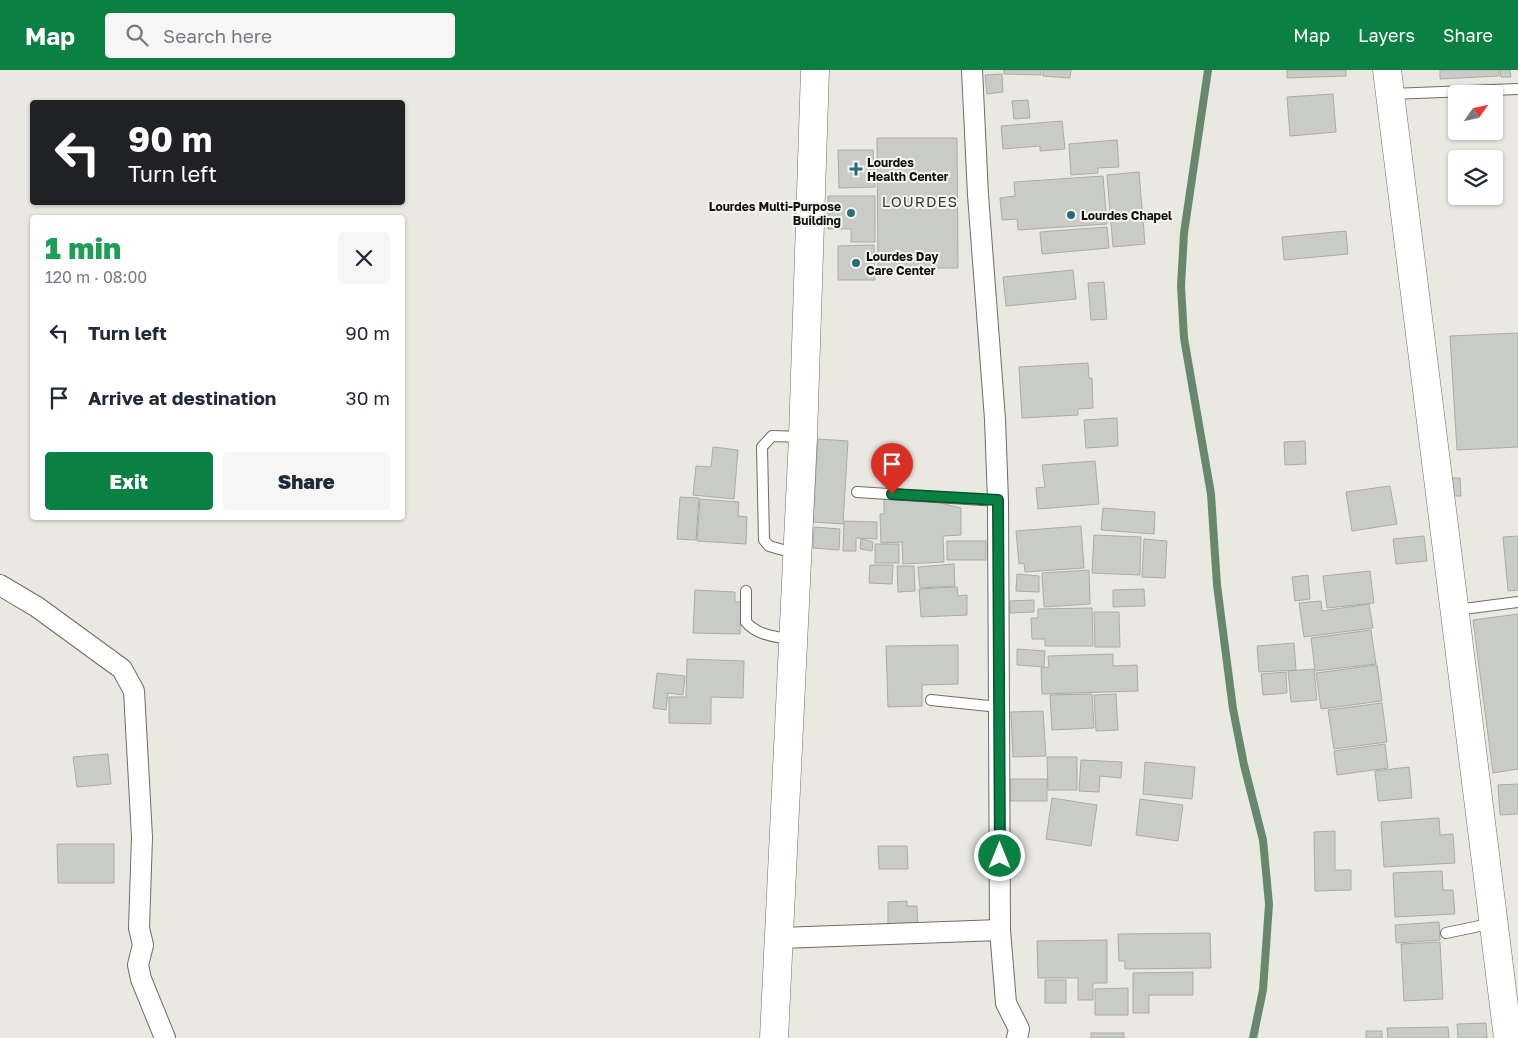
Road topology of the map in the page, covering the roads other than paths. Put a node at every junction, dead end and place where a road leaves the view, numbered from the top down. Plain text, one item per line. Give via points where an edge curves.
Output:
1 (815, 70) edge
2 (972, 70) edge
3 (1388, 82) edge
4 (1518, 89) edge
5 (803, 437) junction
6 (857, 492) dead end
7 (998, 500) junction
8 (797, 554) junction
9 (0, 585) edge
10 (746, 591) dead end
11 (1518, 602) edge
12 (1455, 610) junction
13 (794, 640) junction
14 (931, 700) dead end
15 (999, 707) junction
16 (1494, 923) junction
17 (1000, 930) junction
18 (1446, 933) dead end
19 (780, 938) junction
20 (165, 1038) edge
21 (774, 1038) edge
22 (1017, 1038) edge
23 (1508, 1038) edge

1 - 5 street
2 - 7 street
3 - 4 lane
3 - 12 street
5 - 8 street
5 - 8 lane via 772,436 762,447 764,540 769,546
6 - 7 lane
7 - 15 street
8 - 13 street
9 - 20 street via 37,607 122,669 134,691 142,837 139,928 143,945 138,965
10 - 13 lane via 746,622 751,628 759,633
11 - 12 lane
12 - 16 street
13 - 19 street
14 - 15 lane
15 - 17 street
16 - 18 lane
16 - 23 street
17 - 19 street
17 - 22 street via 1006,1003 1019,1029
19 - 21 street

